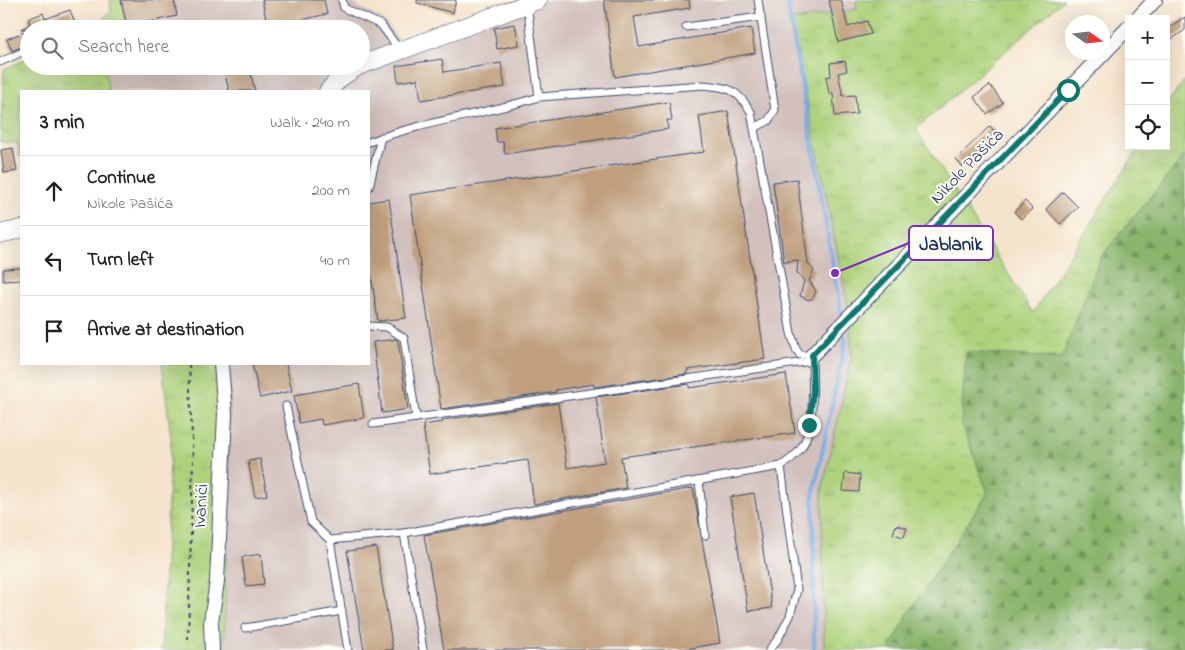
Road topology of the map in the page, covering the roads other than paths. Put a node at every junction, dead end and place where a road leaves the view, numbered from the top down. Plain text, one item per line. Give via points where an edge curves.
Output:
1 (342, 0) edge
2 (758, 0) edge
3 (1155, 0) edge
4 (533, 2) edge
5 (1141, 15) edge
6 (761, 16) junction
7 (686, 27) dead end
8 (1125, 31) edge
9 (400, 49) junction
10 (20, 53) edge
11 (0, 62) edge
12 (370, 62) edge
13 (345, 75) edge
14 (329, 90) edge
15 (539, 97) junction
16 (754, 128) junction
17 (381, 137) junction
18 (370, 142) edge
19 (370, 183) edge
20 (20, 229) edge
21 (0, 234) edge
22 (370, 326) edge
23 (812, 358) junction
24 (221, 365) edge
25 (286, 406) dead end
26 (416, 418) junction
27 (374, 424) dead end
28 (781, 466) junction
29 (699, 481) junction
30 (404, 533) junction
31 (705, 535) dead end
32 (330, 540) junction
33 (342, 611) junction
34 (245, 628) dead end
35 (212, 650) edge
36 (346, 650) edge
37 (423, 650) edge
38 (769, 650) edge

1 - 9 lane via 344,8 381,25
2 - 6 lane
3 - 5 street
4 - 9 street
4 - 15 lane
6 - 7 lane
6 - 16 lane via 775,110 768,121
8 - 23 street, Nikole Pašića
9 - 12 street
10 - 11 lane
13 - 14 street
15 - 16 lane via 703,85 727,87 742,97 751,112
15 - 17 lane
16 - 23 lane via 791,333 800,355
17 - 18 lane
17 - 19 lane
20 - 21 street
22 - 26 lane via 387,327 404,338
23 - 26 lane
23 - 28 lane via 809,425 800,450
24 - 35 street, Ivanići via 225,414 217,581 211,622
25 - 32 lane via 311,522
26 - 27 lane
28 - 29 lane
28 - 38 lane via 796,590 790,616
29 - 30 lane
29 - 31 lane
30 - 32 lane
30 - 37 lane
32 - 33 lane
33 - 34 lane
33 - 36 lane

